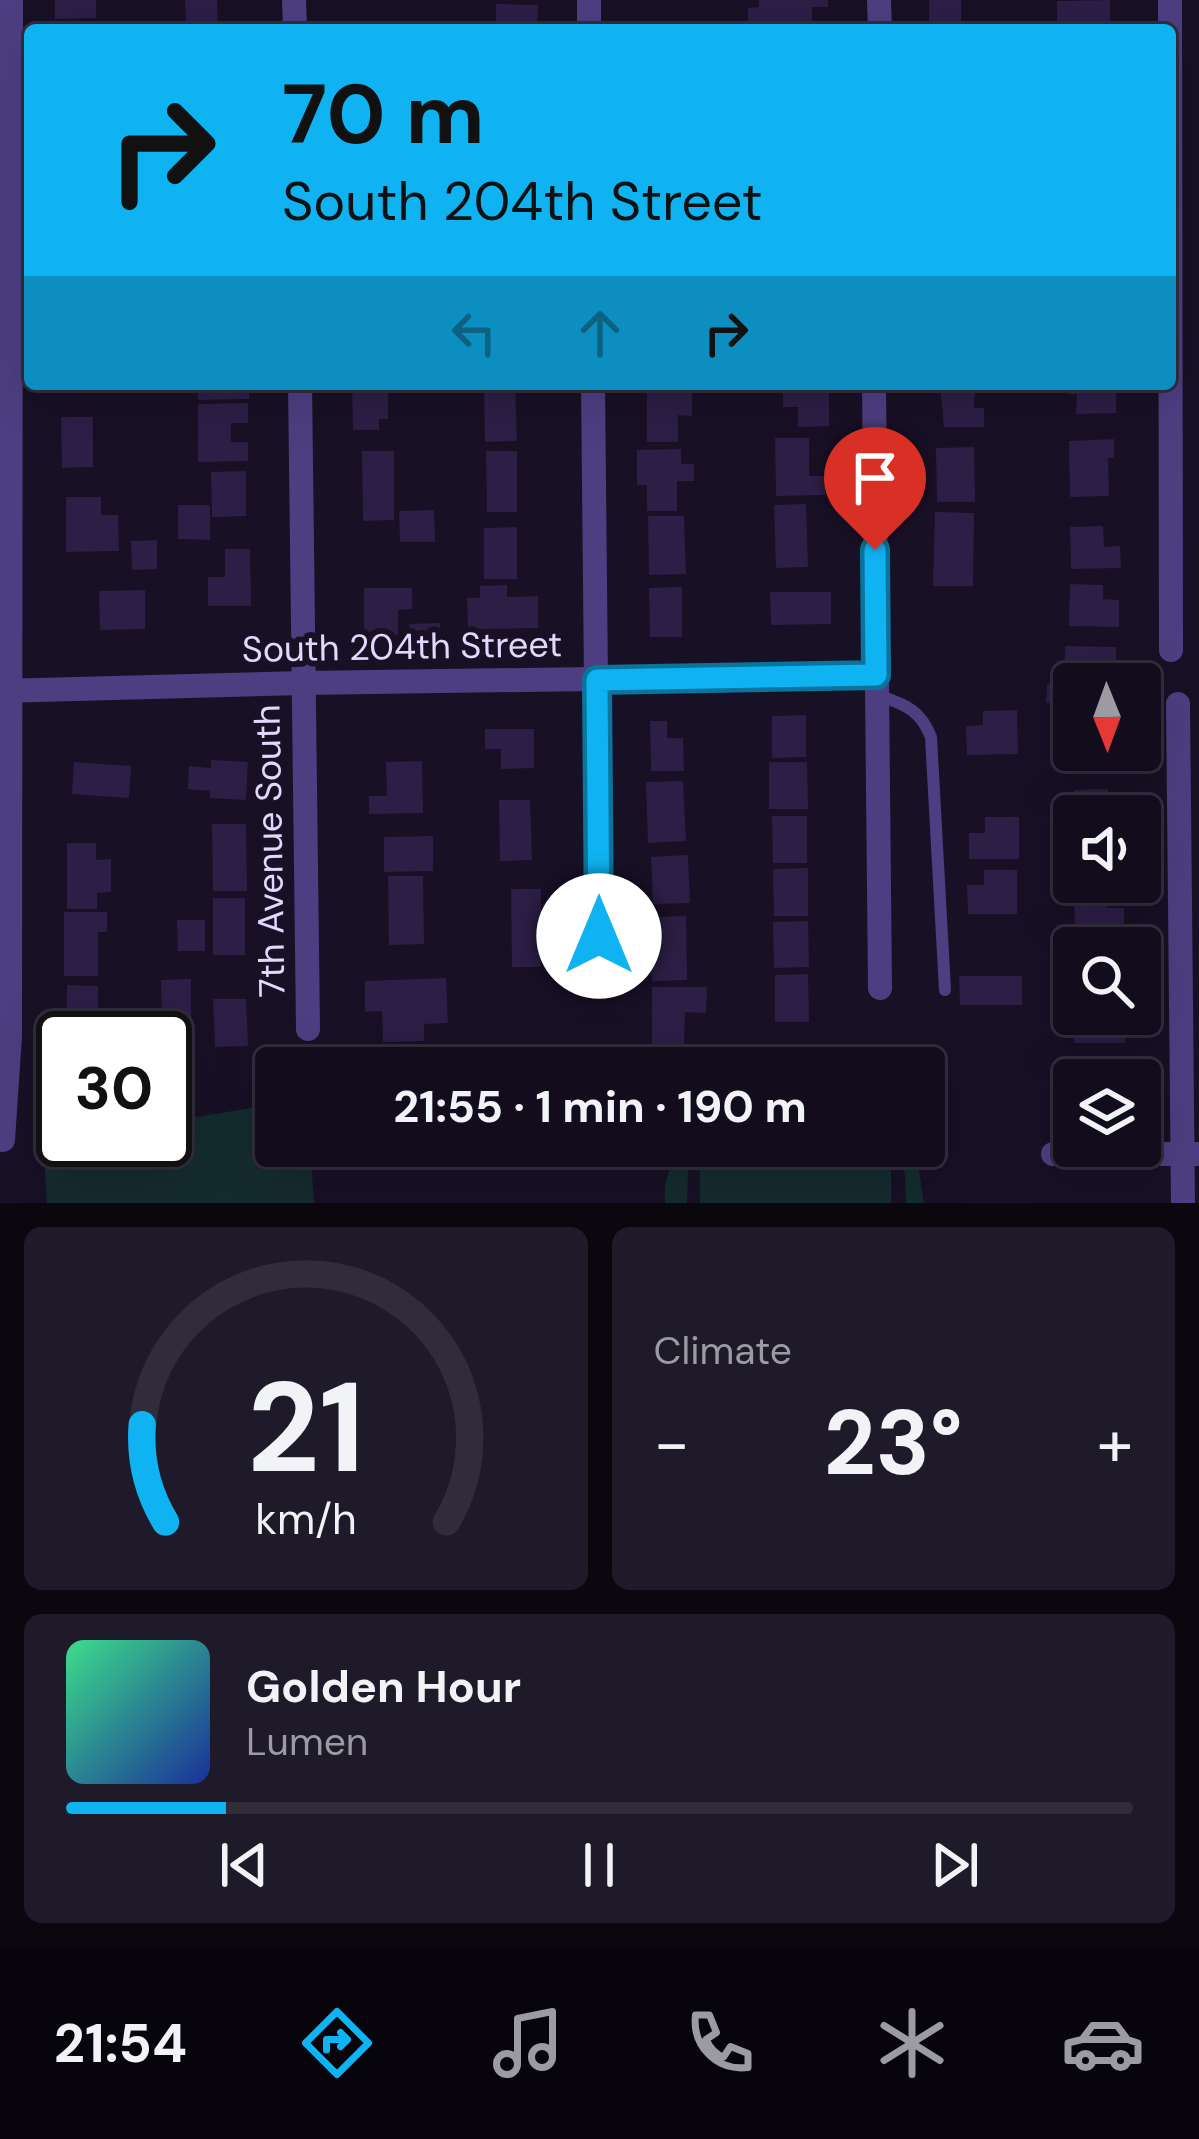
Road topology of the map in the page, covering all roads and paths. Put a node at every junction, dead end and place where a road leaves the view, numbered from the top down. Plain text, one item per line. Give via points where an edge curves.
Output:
1 (11, 0) edge
2 (14, 197) edge
3 (300, 390) edge
4 (593, 390) edge
5 (874, 390) edge
6 (1171, 390) edge
7 (1172, 650) dead end
8 (597, 680) junction
9 (303, 682) junction
10 (876, 685) junction
11 (5, 691) edge
12 (1178, 704) dead end
13 (599, 979) dead end
14 (880, 988) dead end
15 (945, 990) dead end
16 (308, 1029) dead end
17 (3, 1140) dead end
18 (1191, 1154) edge
19 (1183, 1203) edge

1 - 2 street
2 - 11 street
3 - 9 street, 7th Avenue South
4 - 8 street
5 - 10 street
6 - 7 street
8 - 9 street, South 204th Street
8 - 10 street, South 204th Street
8 - 13 street
9 - 11 street, South 204th Street
9 - 16 street, 7th Avenue South
10 - 14 street
10 - 15 lane via 915,709 931,737
11 - 17 street via 10,1036
12 - 18 street
18 - 19 street

